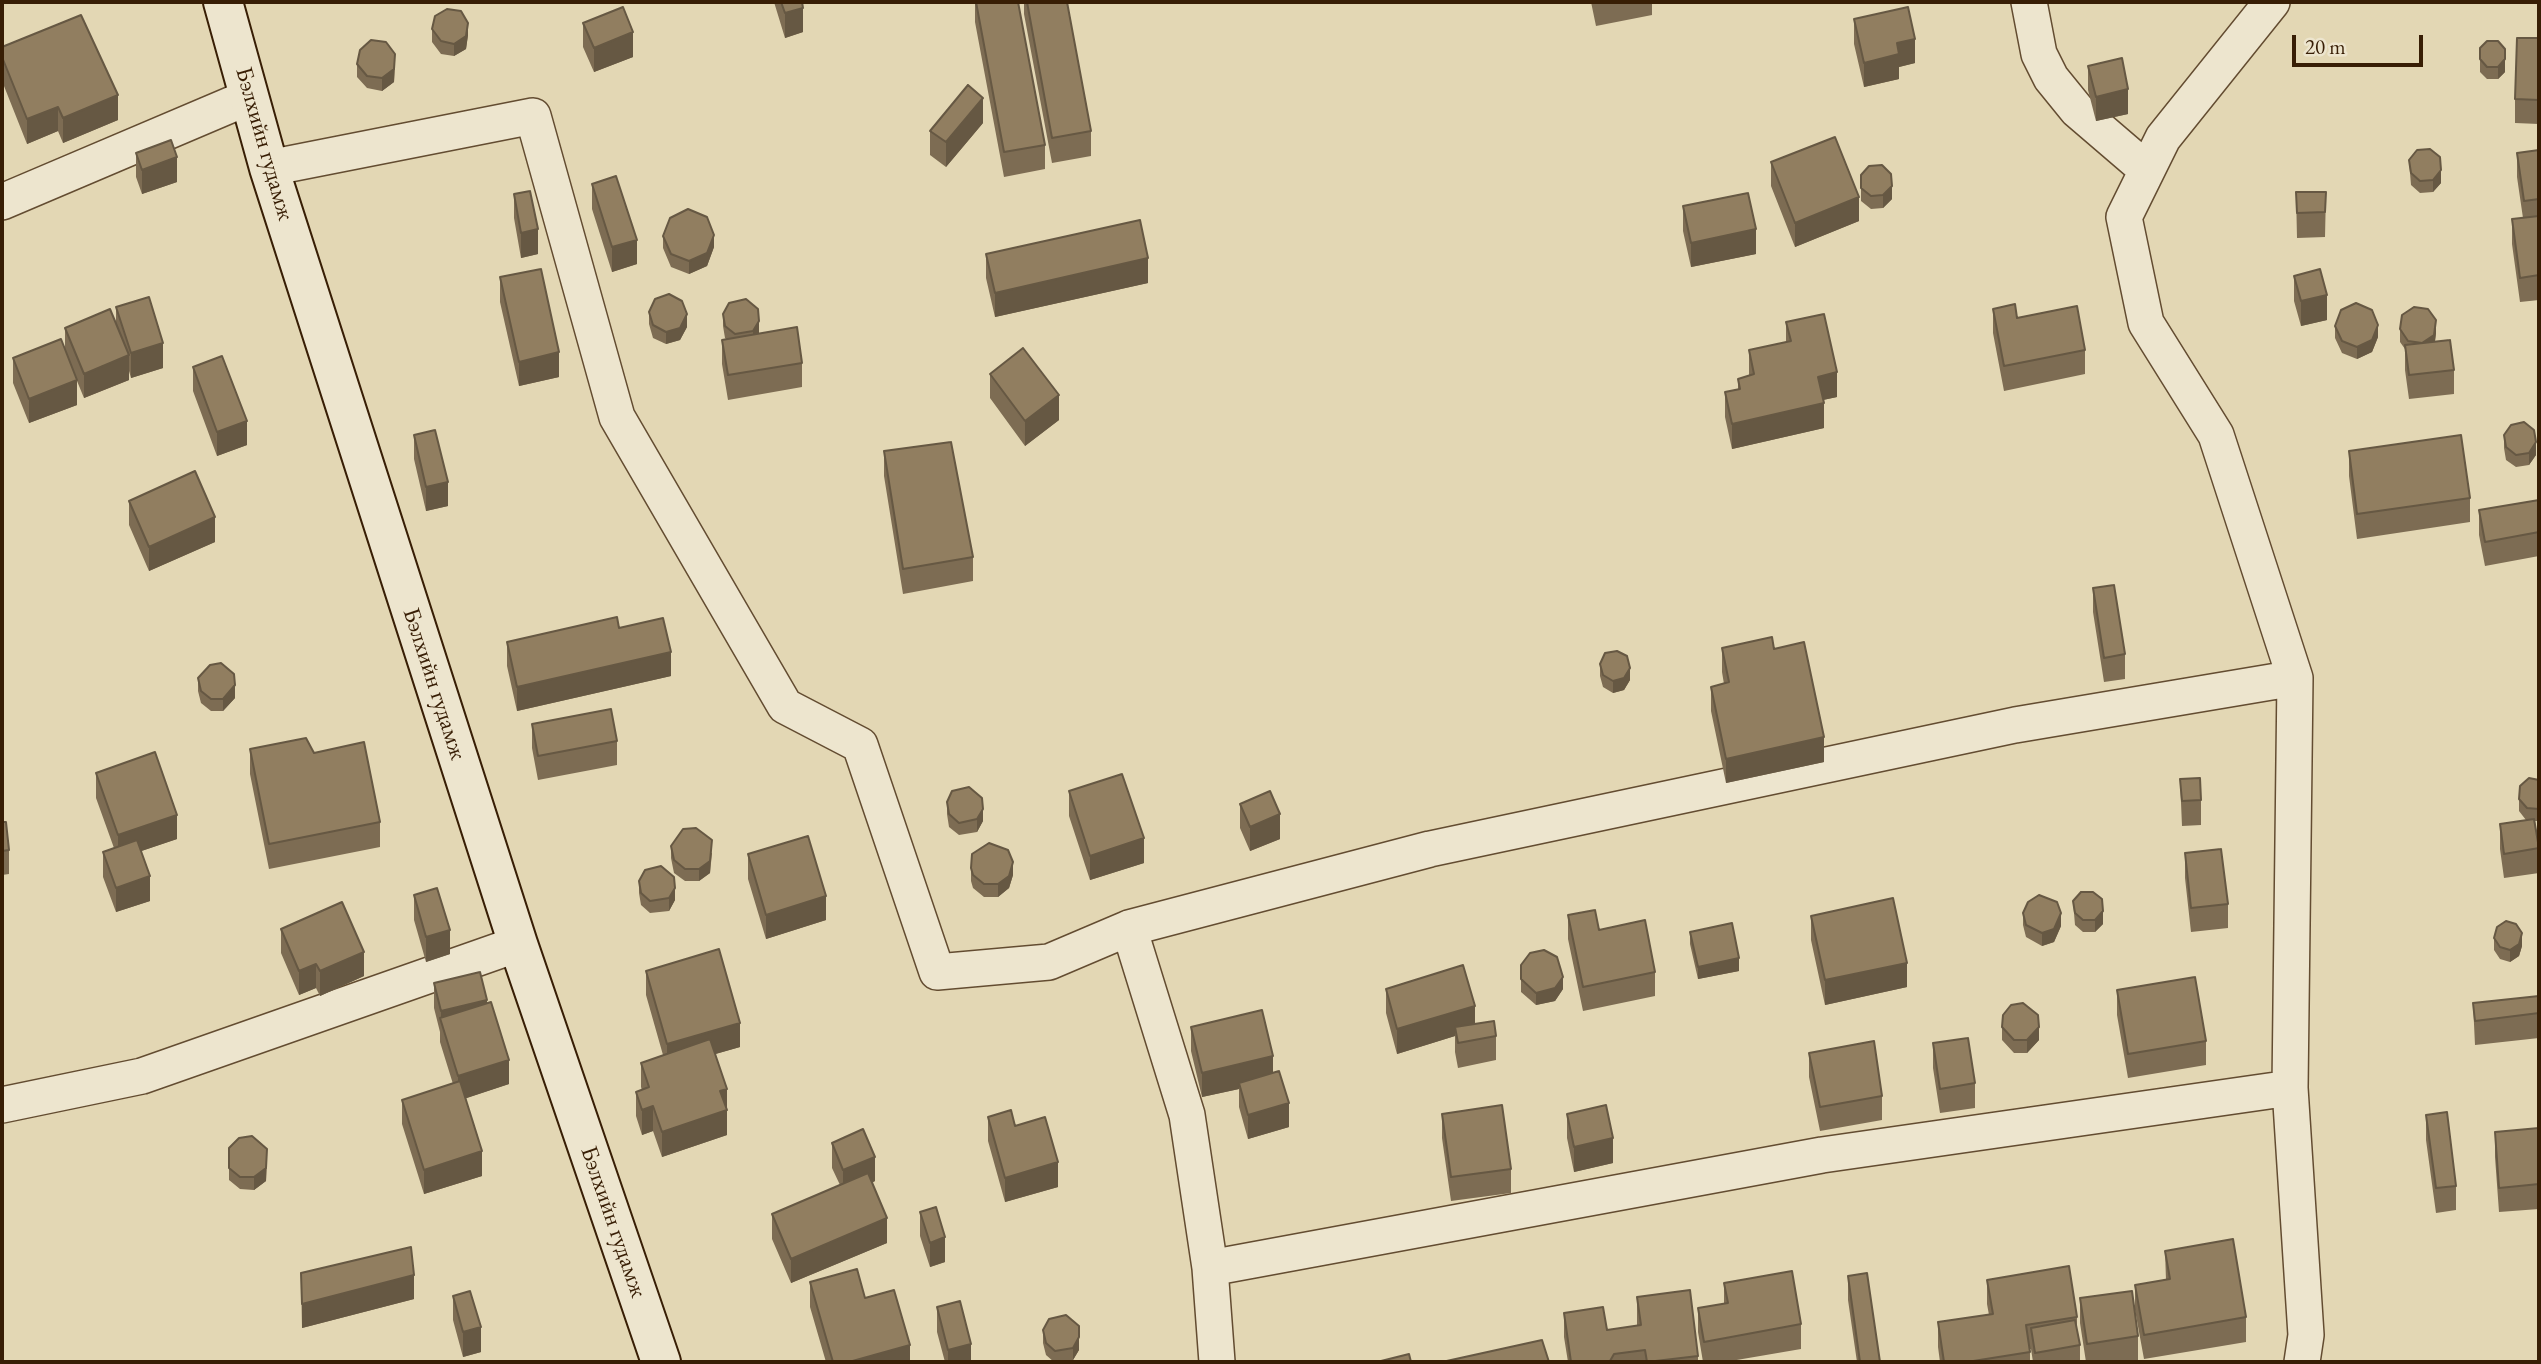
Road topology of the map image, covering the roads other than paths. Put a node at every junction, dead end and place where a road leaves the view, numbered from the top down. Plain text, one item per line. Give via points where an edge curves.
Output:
1 (223, 2) edge
2 (2029, 2) edge
3 (2272, 2) edge
4 (249, 97) junction
5 (269, 168) junction
6 (2147, 170) junction
7 (2, 202) edge
8 (2295, 678) junction
9 (1129, 928) junction
10 (518, 944) junction
11 (2290, 1087) junction
12 (2, 1105) edge
13 (1210, 1268) junction
14 (661, 1362) edge
15 (1217, 1362) edge
16 (2302, 1362) edge

1 - 4 main road, Бэлхийн гудамж
2 - 6 street via 2039,54 2051,78 2077,110
3 - 6 street via 2163,138
4 - 5 main road, Бэлхийн гудамж
4 - 7 street
5 - 9 street via 533,116 617,417 785,706 860,745 937,972 1049,962
5 - 10 main road, Бэлхийн гудамж
6 - 8 street via 2124,218 2146,323 2216,435
8 - 9 street via 2015,725 1457,844
8 - 11 street
9 - 13 street via 1187,1115
10 - 12 street via 142,1076
10 - 14 main road, Бэлхийн гудамж
11 - 13 street via 1822,1155
11 - 16 street via 2306,1335
13 - 15 street

